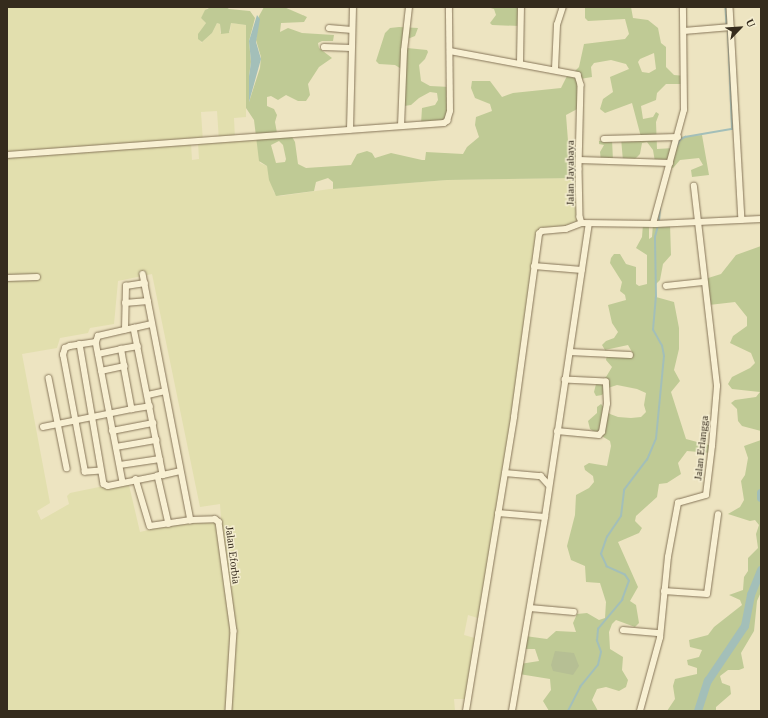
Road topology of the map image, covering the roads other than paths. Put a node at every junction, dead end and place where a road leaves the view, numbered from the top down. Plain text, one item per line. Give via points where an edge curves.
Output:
1 (353, 7) edge
2 (409, 7) edge
3 (450, 7) edge
4 (521, 7) edge
5 (563, 7) edge
6 (683, 7) edge
7 (730, 7) edge
8 (329, 28) dead end
9 (728, 28) junction
10 (352, 30) junction
11 (684, 31) junction
12 (324, 47) dead end
13 (351, 48) junction
14 (450, 51) junction
15 (520, 63) junction
16 (555, 70) junction
17 (401, 126) junction
18 (350, 130) junction
19 (678, 137) junction
20 (604, 139) dead end
21 (7, 155) edge
22 (579, 160) junction
23 (670, 163) junction
24 (694, 186) dead end
25 (761, 219) edge
26 (742, 220) junction
27 (582, 222) junction
28 (697, 223) junction
29 (589, 224) junction
30 (657, 224) junction
31 (534, 266) junction
32 (582, 270) junction
33 (143, 274) dead end
34 (37, 277) dead end
35 (7, 278) edge
36 (703, 282) junction
37 (145, 283) junction
38 (666, 286) dead end
39 (148, 301) junction
40 (125, 303) junction
41 (152, 324) junction
42 (134, 328) junction
43 (125, 330) junction
44 (96, 342) junction
45 (80, 344) junction
46 (138, 346) junction
47 (121, 349) junction
48 (570, 352) junction
49 (98, 354) junction
50 (630, 355) dead end
51 (124, 366) junction
52 (102, 371) junction
53 (49, 378) dead end
54 (565, 380) junction
55 (165, 391) junction
56 (148, 394) junction
57 (150, 406) junction
58 (132, 409) junction
59 (109, 414) junction
60 (92, 418) junction
61 (75, 421) junction
62 (153, 423) junction
63 (58, 424) junction
64 (43, 427) dead end
65 (112, 431) junction
66 (557, 431) junction
67 (156, 440) junction
68 (116, 447) junction
69 (160, 459) junction
70 (120, 465) junction
71 (67, 468) dead end
72 (101, 471) junction
73 (180, 471) junction
74 (505, 473) junction
75 (161, 475) junction
76 (136, 479) junction
77 (123, 482) junction
78 (549, 485) junction
79 (498, 513) junction
80 (718, 516) dead end
81 (545, 517) junction
82 (191, 520) junction
83 (169, 524) junction
84 (664, 591) junction
85 (530, 608) junction
86 (574, 612) dead end
87 (623, 630) dead end
88 (660, 633) junction
89 (229, 711) edge
90 (466, 711) edge
91 (512, 711) edge
92 (640, 711) edge

1 - 10 street
2 - 17 street via 404,46
3 - 14 street
4 - 15 street
5 - 16 street via 557,25
6 - 11 street
7 - 9 street
8 - 10 street
9 - 11 street
9 - 26 street
10 - 13 street
11 - 19 street via 685,93
12 - 13 street
13 - 18 street
14 - 15 street, Jalan Jayabaya
14 - 17 street via 450,111 447,121 440,124
15 - 16 street, Jalan Jayabaya
16 - 22 street, Jalan Jayabaya via 573,73 580,79
17 - 18 street
18 - 21 street
19 - 20 street
19 - 23 street
22 - 23 street
22 - 27 street, Jalan Jayabaya
23 - 30 street
24 - 28 street, Jalan Erlangga
25 - 26 street
26 - 28 street
27 - 29 street
27 - 31 street via 566,229 539,233
28 - 30 street
28 - 36 street, Jalan Erlangga
29 - 30 street
29 - 32 street
31 - 32 street
31 - 74 street
32 - 48 street
33 - 37 street
34 - 35 street
36 - 38 street
36 - 84 street, Jalan Erlangga via 717,386 706,492 703,497 678,503
37 - 39 street
37 - 40 street via 126,286
39 - 40 street
39 - 41 street
40 - 43 street
41 - 42 street
41 - 55 street
42 - 43 street
42 - 46 street
43 - 44 street via 98,336
44 - 45 street
44 - 49 street
45 - 60 street
45 - 61 street via 65,348 62,355
46 - 47 street
46 - 56 street
47 - 49 street
47 - 51 street
48 - 50 street
48 - 54 street
49 - 52 street
51 - 52 street
51 - 58 street
52 - 59 street
53 - 63 street
54 - 66 street
54 - 66 street via 606,382 607,404 602,432 599,435
55 - 56 street
55 - 73 street
56 - 57 street
57 - 58 street
57 - 62 street
58 - 59 street
59 - 60 street
59 - 65 street
60 - 61 street
60 - 72 street
61 - 63 street
61 - 72 street via 85,472
62 - 65 street
62 - 67 street
63 - 64 street
63 - 71 street
65 - 68 street
66 - 78 street
67 - 68 street
67 - 69 street
68 - 70 street
69 - 70 street
69 - 75 street
70 - 77 street
72 - 77 street via 105,486
73 - 75 street
73 - 82 street
74 - 78 street via 541,476
74 - 79 street
75 - 76 street
75 - 83 street
76 - 77 street
76 - 83 street, Jalan Eforbia via 148,525
78 - 81 street
79 - 81 street
79 - 90 street
80 - 84 street via 707,594
81 - 85 street
82 - 83 street, Jalan Eforbia
82 - 89 street, Jalan Eforbia via 215,519 220,526 234,632
84 - 88 street, Jalan Erlangga
85 - 86 street
85 - 91 street
87 - 88 street
88 - 92 street, Jalan Erlangga

